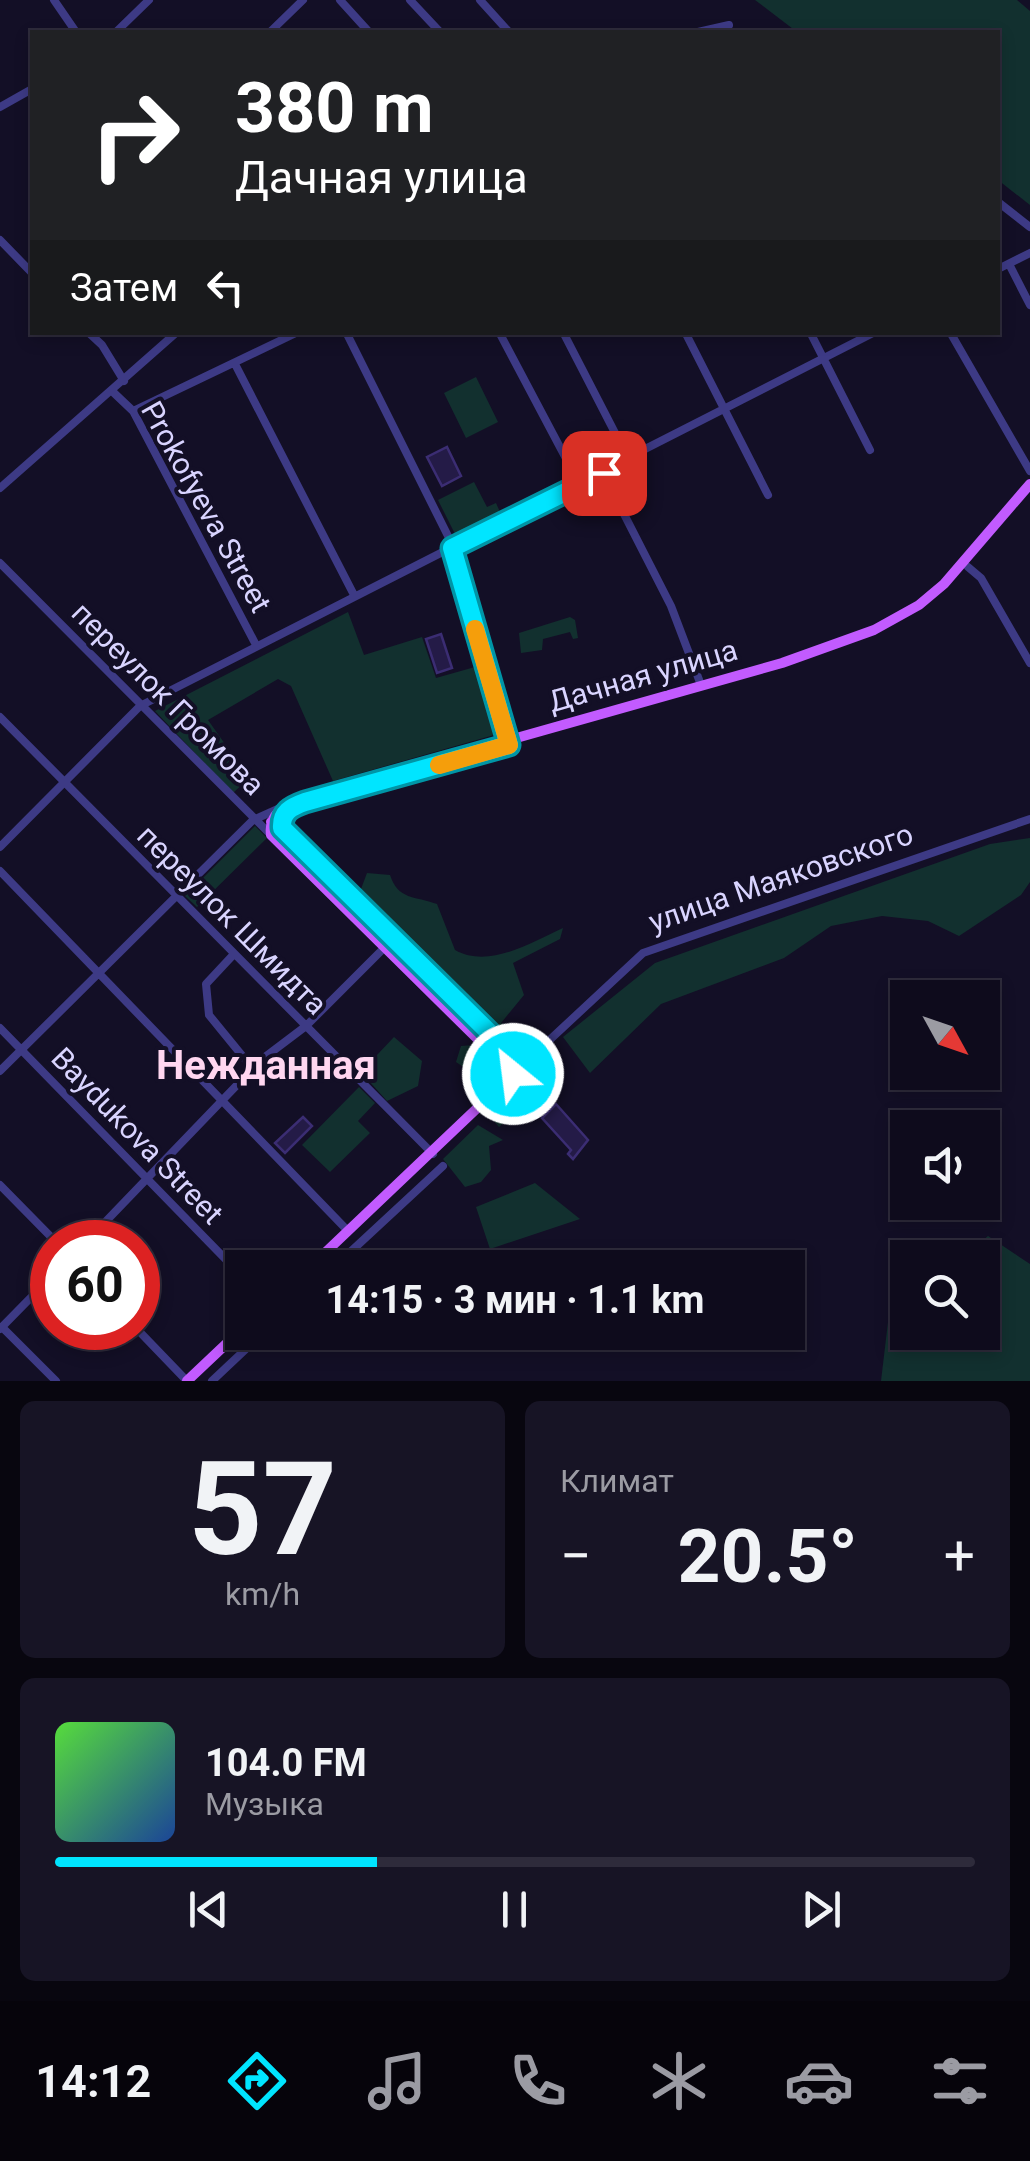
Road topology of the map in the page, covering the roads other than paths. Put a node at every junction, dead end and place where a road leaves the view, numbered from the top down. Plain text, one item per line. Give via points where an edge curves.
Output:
1 (54, 0) edge
2 (149, 0) edge
3 (302, 0) edge
4 (340, 0) edge
5 (410, 0) edge
6 (480, 0) edge
7 (729, 25) dead end
8 (75, 30) edge
9 (118, 30) edge
10 (272, 30) edge
11 (367, 30) edge
12 (438, 30) edge
13 (507, 30) edge
14 (707, 30) edge
15 (30, 90) edge
16 (0, 107) edge
17 (1000, 204) edge
18 (1030, 228) edge
19 (0, 240) edge
20 (1030, 254) edge
21 (1009, 264) junction
22 (1000, 269) edge
23 (30, 271) edge
24 (1030, 304) edge
25 (91, 335) edge
26 (174, 335) edge
27 (292, 335) edge
28 (347, 335) edge
29 (502, 335) edge
30 (565, 335) edge
31 (686, 335) edge
32 (812, 335) edge
33 (869, 335) edge
34 (952, 335) edge
35 (824, 359) junction
36 (235, 364) junction
37 (124, 382) junction
38 (113, 392) junction
39 (724, 410) junction
40 (133, 411) junction
41 (870, 450) dead end
42 (629, 460) junction
43 (1030, 471) edge
44 (604, 473) junction
45 (1030, 484) edge
46 (580, 485) junction
47 (0, 488) edge
48 (1030, 492) edge
49 (768, 495) dead end
50 (452, 548) junction
51 (0, 563) edge
52 (966, 565) junction
53 (354, 595) junction
54 (256, 645) junction
55 (1030, 662) edge
56 (702, 688) junction
57 (140, 706) junction
58 (0, 716) edge
59 (508, 743) junction
60 (64, 783) junction
61 (287, 807) junction
62 (1030, 819) edge
63 (254, 820) junction
64 (275, 829) junction
65 (0, 847) edge
66 (0, 871) edge
67 (177, 896) junction
68 (385, 947) junction
69 (234, 954) junction
70 (100, 974) junction
71 (306, 1026) junction
72 (0, 1028) edge
73 (21, 1050) junction
74 (252, 1068) junction
75 (0, 1070) edge
76 (513, 1074) junction
77 (222, 1102) junction
78 (433, 1154) junction
79 (443, 1166) dead end
80 (148, 1180) junction
81 (0, 1186) edge
82 (34, 1220) edge
83 (108, 1220) edge
84 (348, 1231) junction
85 (328, 1250) edge
86 (352, 1250) edge
87 (225, 1259) edge
88 (30, 1298) edge
89 (1, 1328) edge
90 (225, 1346) edge
91 (157, 1350) edge
92 (245, 1350) edge
93 (203, 1367) junction
94 (214, 1380) edge
95 (56, 1381) edge
96 (187, 1381) edge

1 - 8 street
2 - 9 street
3 - 10 street
4 - 11 street
5 - 12 street
6 - 13 street
7 - 14 street
15 - 16 street
17 - 18 street
19 - 23 street
20 - 21 street
21 - 22 street
21 - 24 street
25 - 37 street, Prokofyeva Street
26 - 37 street
27 - 36 street
28 - 50 street
29 - 46 street
30 - 42 street
31 - 39 street
32 - 35 street
33 - 35 street
34 - 43 street
35 - 39 street
35 - 41 street
36 - 40 street
36 - 53 street
37 - 38 street
38 - 40 street, Prokofyeva Street
38 - 47 street
39 - 42 street
39 - 49 street
40 - 54 street, Prokofyeva Street
42 - 44 street
44 - 46 street
44 - 56 street via 671,606
45 - 52 main road, Дачная улица
46 - 50 street
48 - 52 main road, Дачная улица
50 - 53 street
50 - 59 street
51 - 57 street, переулок Громова
52 - 55 street via 981,578
52 - 56 main road, Дачная улица via 910,611 841,646
53 - 54 street
54 - 57 street
56 - 59 main road, Дачная улица
57 - 60 street
57 - 63 street, переулок Громова
58 - 60 street, переулок Шмидта
59 - 61 main road, Дачная улица
60 - 65 street
60 - 67 street, переулок Шмидта
61 - 63 street, Дачная улица
61 - 64 main road, переулок Громова
62 - 76 street, улица Маяковского via 643,954
63 - 64 street, переулок Громова
63 - 67 street, Дачная улица
64 - 68 main road, переулок Громова
64 - 76 main road, переулок Громова via 505,1048
66 - 70 street
67 - 69 street, переулок Шмидта
67 - 70 street, Дачная улица
68 - 71 street
68 - 76 main road, переулок Громова
69 - 71 street, переулок Шмидта
69 - 74 street via 206,984 209,1014
70 - 73 street, Дачная улица
70 - 77 street
71 - 74 street
71 - 78 street, переулок Шмидта
72 - 73 street, Baydukova Street
73 - 75 street, Дачная улица
73 - 80 street, Baydukova Street
74 - 77 street
76 - 78 main road, улица Маяковского
77 - 80 street
77 - 84 street
78 - 84 main road, улица Маяковского
79 - 86 street
80 - 83 street
80 - 87 street, Baydukova Street
81 - 82 street
84 - 85 main road, улица Маяковского
88 - 89 street
89 - 95 street
90 - 93 main road
91 - 96 street
92 - 94 street
93 - 94 street
93 - 96 main road

